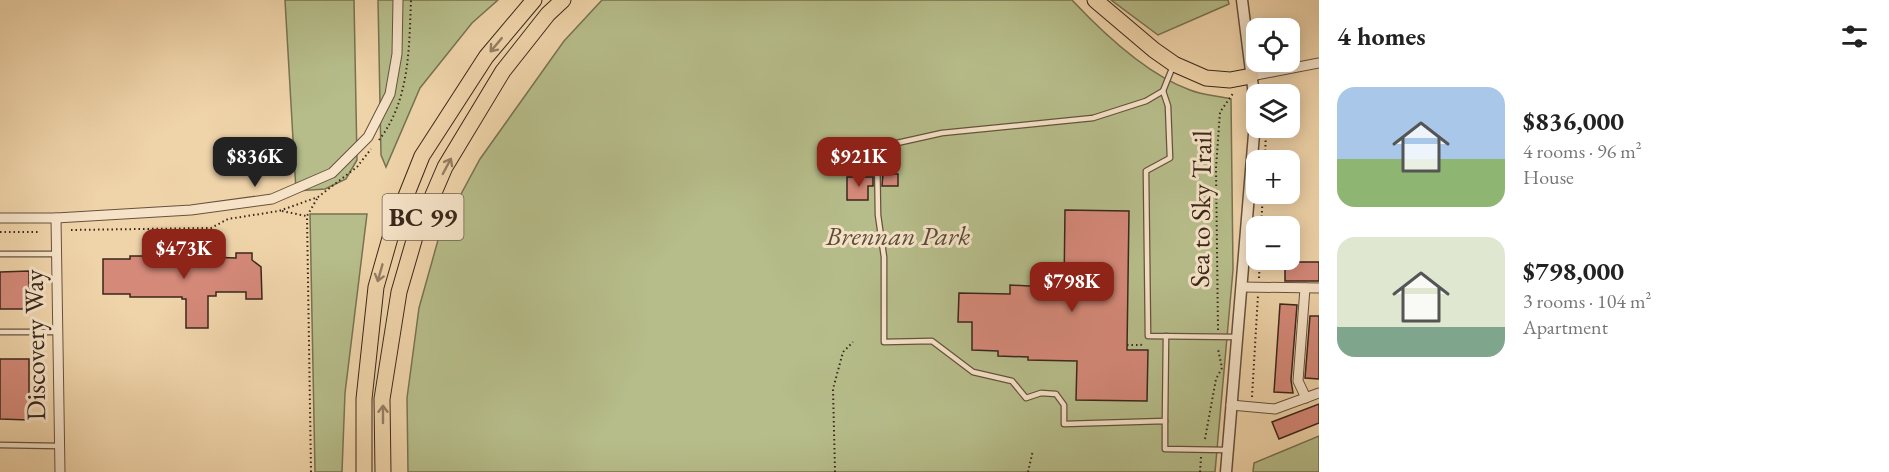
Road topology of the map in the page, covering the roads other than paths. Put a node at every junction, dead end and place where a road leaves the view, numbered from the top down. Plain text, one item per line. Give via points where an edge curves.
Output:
1 (398, 0) edge
2 (534, 0) edge
3 (563, 0) edge
4 (1095, 0) edge
5 (1242, 0) edge
6 (1319, 63) edge
7 (1174, 64) junction
8 (1251, 76) junction
9 (1163, 91) junction
10 (0, 218) edge
11 (56, 218) junction
12 (0, 254) edge
13 (56, 254) junction
14 (1242, 287) junction
15 (1305, 288) junction
16 (1319, 288) edge
17 (0, 332) edge
18 (58, 332) junction
19 (1166, 336) junction
20 (1237, 337) junction
21 (1319, 393) edge
22 (1306, 398) junction
23 (1231, 405) junction
24 (1165, 421) junction
25 (0, 445) edge
26 (59, 446) junction
27 (1228, 450) junction
28 (60, 472) edge
29 (364, 472) edge
30 (383, 472) edge
31 (1226, 472) edge

1 - 11 street via 397,54 390,94 368,137 332,173 272,199 191,210
2 -> 29 highway via 486,57 422,156 392,231 376,287 364,399
30 -> 3 highway, BC 99 via 382,399 399,292 415,237 445,167 503,71
4 - 7 highway
5 - 8 street
6 - 8 street
7 - 8 highway via 1206,78 1230,80
7 - 9 lane
8 - 14 street via 1255,122
9 - 19 lane via 1168,106 1170,158 1146,171 1148,336
9 - 24 lane via 1146,101 1093,118 942,133 877,151 885,342 932,341 973,372 1012,381 1026,398 1056,394 1064,405 1064,424
10 - 11 street
11 - 13 street, Discovery Way
12 - 13 lane
13 - 18 street, Discovery Way
14 - 15 street
14 - 20 street
15 - 16 street
15 - 22 street via 1298,381
17 - 18 lane
18 - 26 street, Discovery Way
19 - 20 lane
19 - 24 lane
20 - 23 street
21 - 22 street
22 - 23 street via 1275,409
23 - 27 street
24 - 27 lane via 1165,449
25 - 26 lane
26 - 28 street, Discovery Way
27 - 31 street

